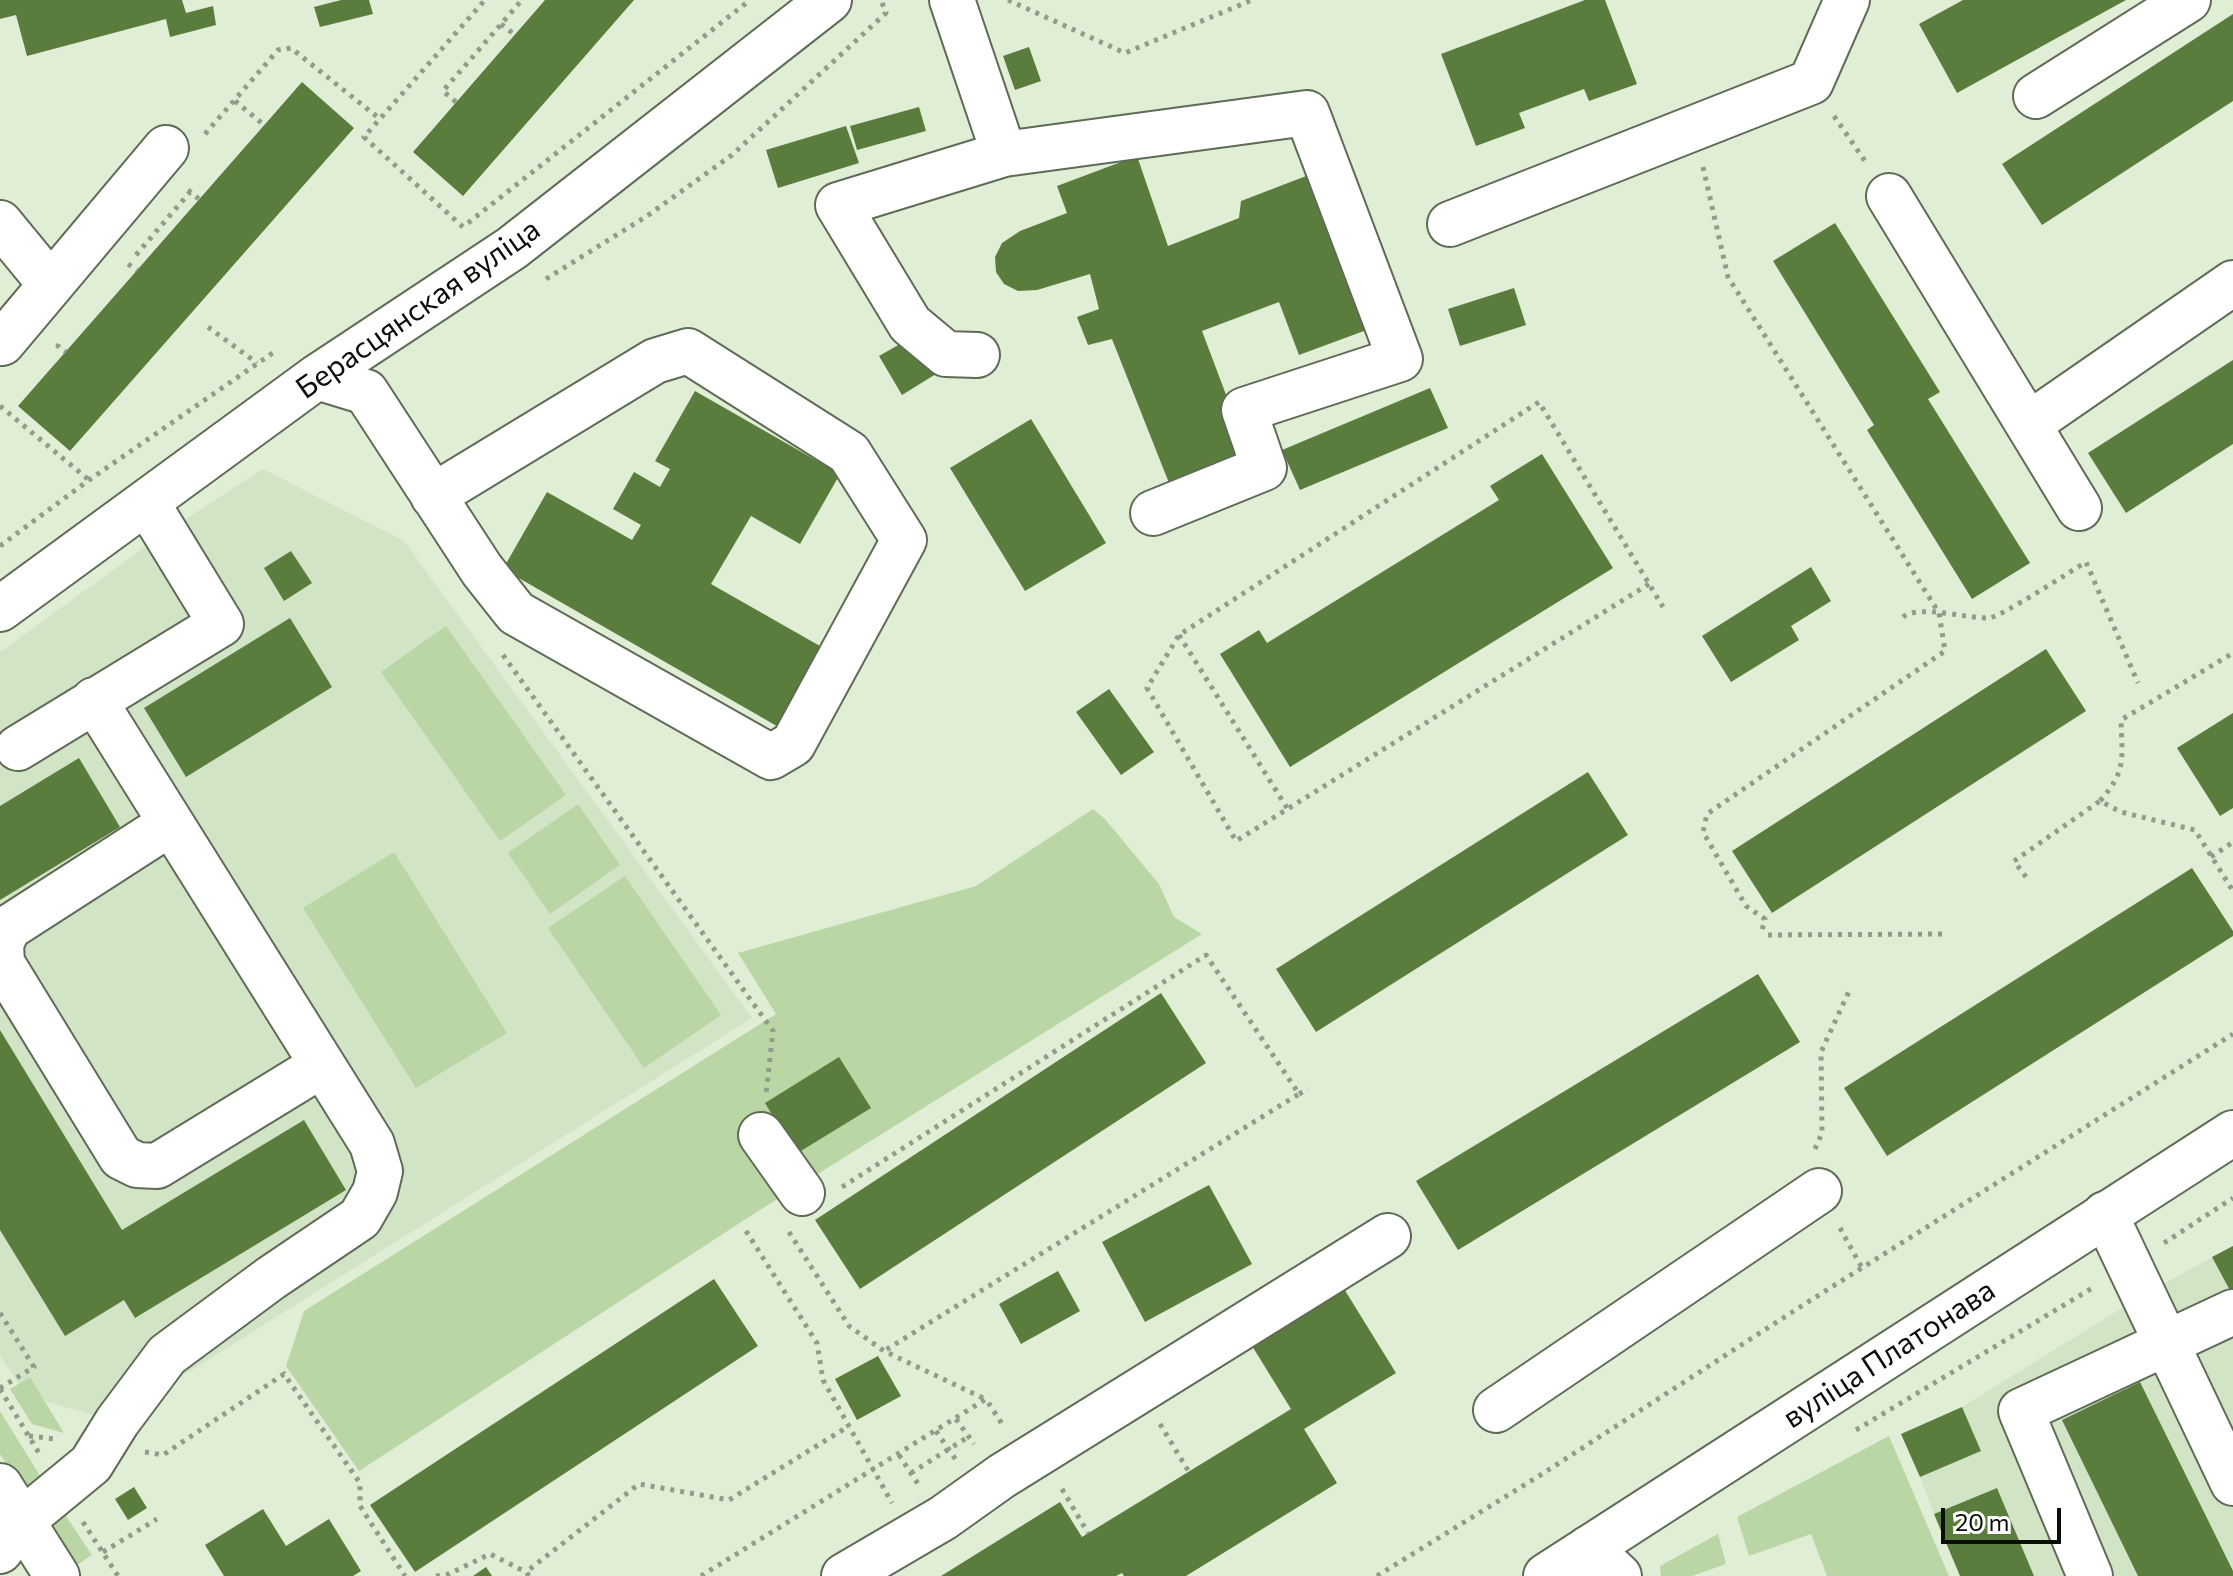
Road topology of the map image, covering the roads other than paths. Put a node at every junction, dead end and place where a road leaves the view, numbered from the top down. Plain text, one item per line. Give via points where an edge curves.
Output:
1 (829, 0) edge
2 (952, 0) edge
3 (1847, 0) edge
4 (2188, 0) edge
5 (2036, 96) dead end
6 (166, 148) dead end
7 (1004, 154) junction
8 (1889, 196) road end
9 (0, 223) edge
10 (1450, 224) dead end
11 (2233, 283) edge
12 (51, 285) junction
13 (2, 343) dead end
14 (977, 355) dead end
15 (317, 377) junction
16 (2029, 424) junction
17 (433, 496) junction
18 (147, 503) junction
19 (2079, 508) dead end
20 (1153, 513) dead end
21 (0, 609) edge
22 (94, 700) junction
23 (18, 748) dead end
24 (171, 823) junction
25 (322, 1065) junction
26 (2233, 1133) edge
27 (761, 1135) road end
28 (1819, 1191) road end
29 (808, 1203) road end
30 (2105, 1214) junction
31 (1388, 1236) dead end
32 (2233, 1312) edge
33 (2166, 1344) junction
34 (1496, 1410) dead end
35 (2233, 1483) edge
36 (8, 1519) edge
37 (1604, 1562) edge
38 (57, 1576) edge
39 (844, 1576) edge
40 (1546, 1576) edge
41 (2090, 1576) edge

1 - 15 street, Берасцянская вуліца via 512,248
2 - 7 street
3 - 10 street via 1811,82
4 - 5 street
6 - 12 street
7 - 14 street via 838,205 910,324 946,354
7 - 20 street via 1307,113 1400,359 1244,410 1264,468
8 - 16 street
9 - 12 street
11 - 16 street
12 - 13 street
15 - 17 street via 366,392
15 - 18 street, Берасцянская вуліца
16 - 19 street
17 - 17 street via 655,361 688,351 849,453 904,540 793,744 771,757 516,613
18 - 21 street, Берасцянская вуліца
18 - 22 street via 221,624
22 - 23 street
22 - 24 street
24 - 25 street
24 - 25 street via 8,928 1,944 2,963 121,1157 157,1166
25 - 36 street via 372,1144 380,1171 360,1218 167,1355 91,1464
26 - 30 street, вуліца Платонава
27 - 29 street
28 - 34 street
30 - 33 street
30 - 37 street, вуліца Платонава
31 - 39 street via 1041,1470 977,1492
32 - 33 street
33 - 35 street
33 - 41 street via 2021,1411
36 - 38 street
37 - 40 street, вуліца Платонава

